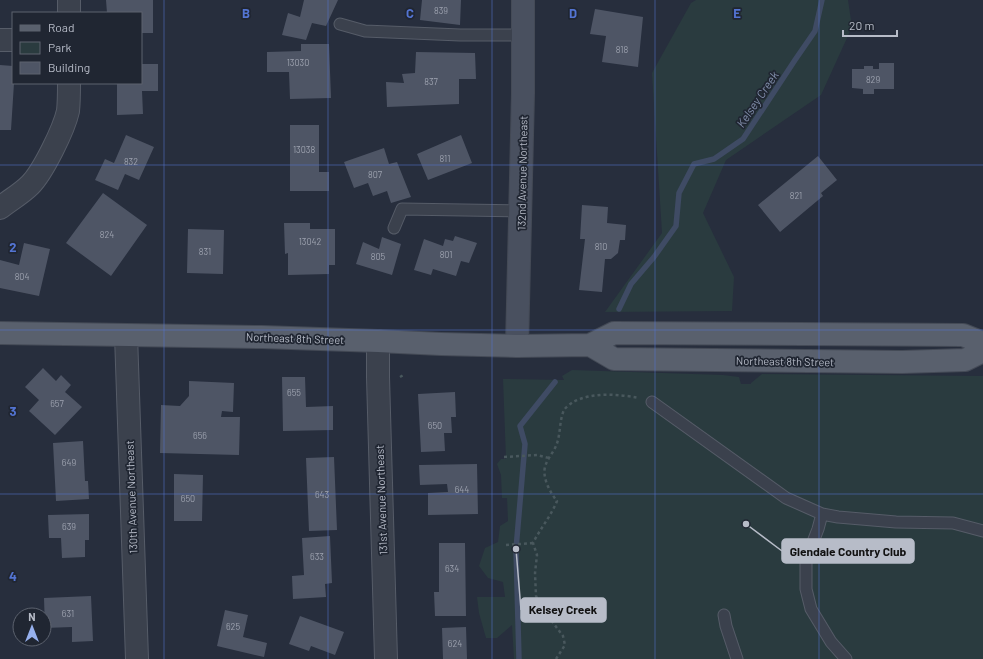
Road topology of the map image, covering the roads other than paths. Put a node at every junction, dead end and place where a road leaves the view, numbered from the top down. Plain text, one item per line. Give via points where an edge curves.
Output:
1 (69, 0) edge
2 (523, 0) edge
3 (69, 12) edge
4 (340, 24) dead end
5 (523, 35) junction
6 (0, 40) edge
7 (12, 40) edge
8 (69, 84) edge
9 (0, 208) edge
10 (521, 211) junction
11 (394, 228) dead end
12 (0, 333) edge
13 (126, 335) junction
14 (378, 341) junction
15 (983, 343) edge
16 (590, 345) junction
17 (517, 346) junction
18 (983, 351) edge
19 (652, 402) road end
20 (822, 514) junction
21 (983, 531) edge
22 (724, 615) dead end
23 (137, 659) edge
24 (386, 659) edge
25 (737, 659) edge
26 (846, 659) edge

1 - 3 street
2 - 5 street, 132nd Avenue Northeast
4 - 5 lane via 365,31
5 - 10 street, 132nd Avenue Northeast
6 - 7 street
8 - 9 street via 67,112 61,132 42,168 30,185
10 - 11 lane via 402,210
10 - 17 street, 132nd Avenue Northeast
12 - 13 main road, Northeast 8th Street
13 - 14 main road, Northeast 8th Street
13 - 23 street, 130th Avenue Northeast
14 - 17 main road, Northeast 8th Street
14 - 24 street, 131st Avenue Northeast
15 - 16 main road, Northeast 8th Street via 963,335 614,334
16 - 17 main road, Northeast 8th Street
16 - 18 main road, Northeast 8th Street via 614,359 902,362 965,360
19 - 20 lane via 786,498
20 - 21 lane via 896,522 953,523
20 - 26 lane via 806,560 806,589 811,609 831,642
22 - 25 lane

